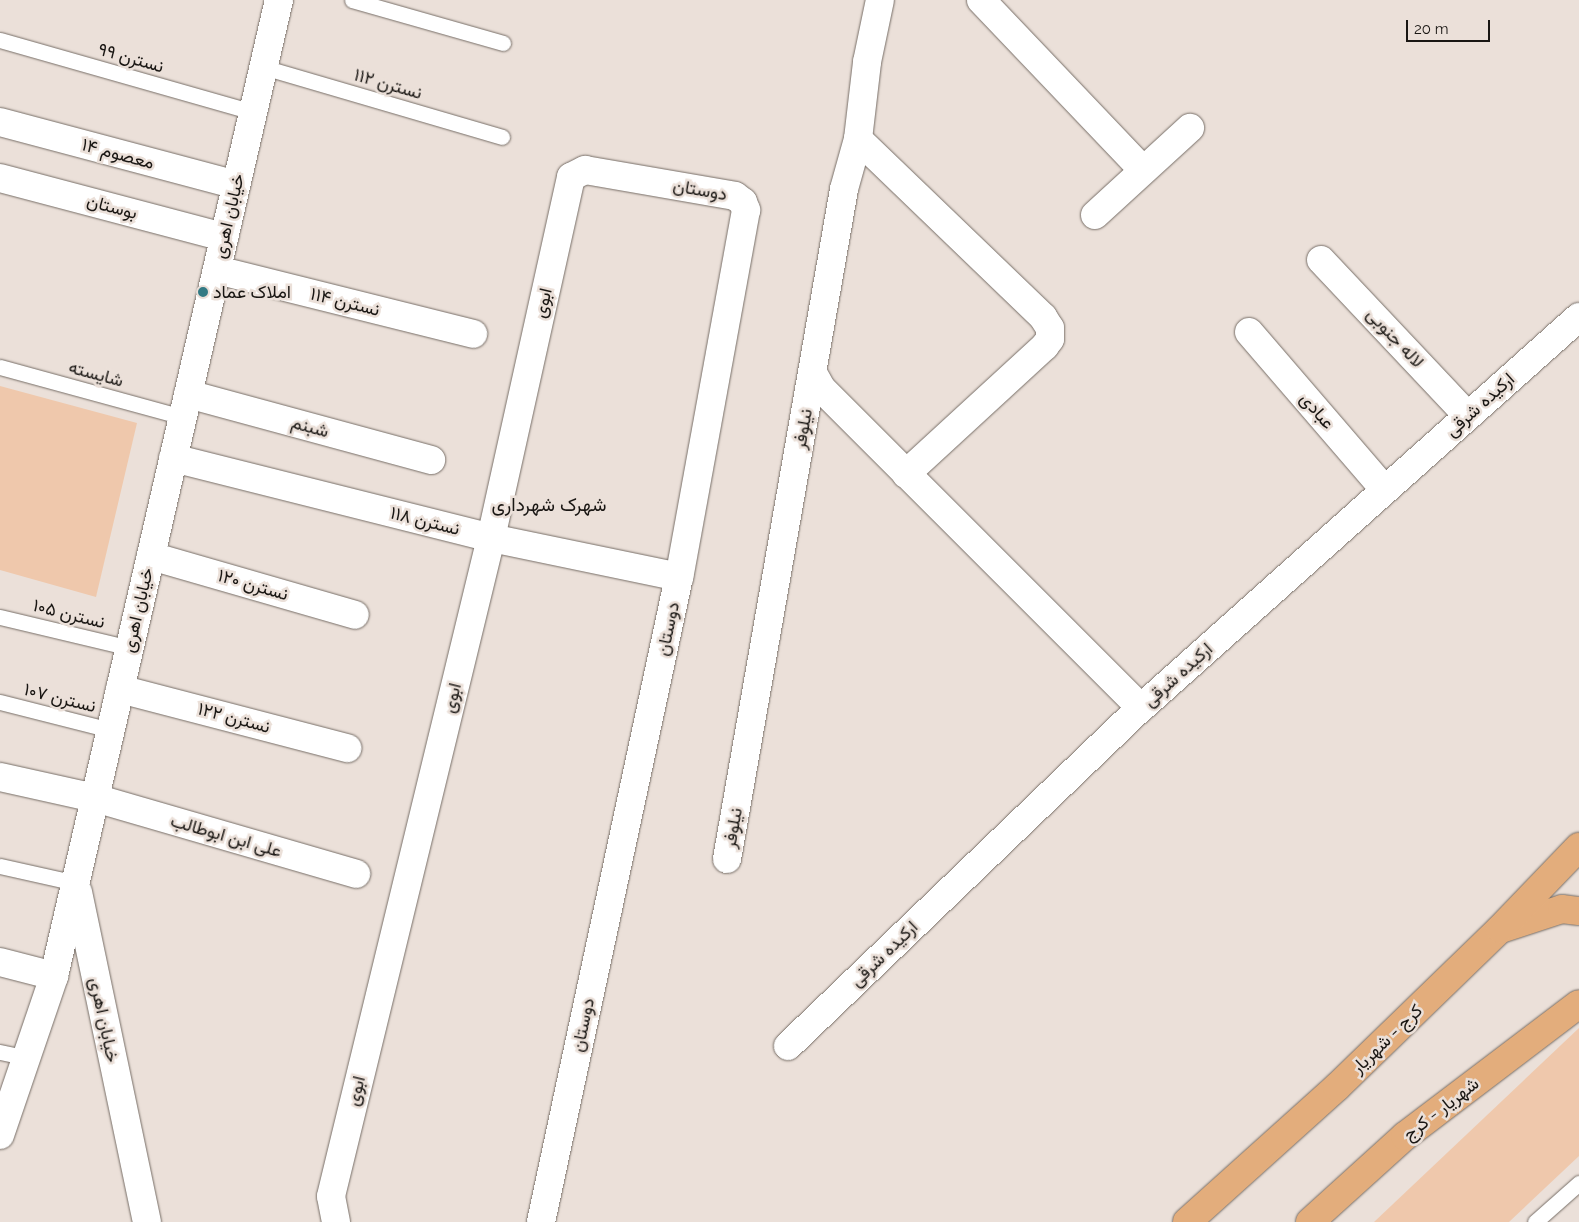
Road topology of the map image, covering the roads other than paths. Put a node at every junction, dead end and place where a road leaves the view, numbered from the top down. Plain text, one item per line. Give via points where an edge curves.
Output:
1 (279, 0) edge
2 (352, 0) edge
3 (880, 0) edge
4 (981, 0) edge
5 (0, 40) edge
6 (503, 43) dead end
7 (263, 67) junction
8 (253, 112) junction
9 (0, 122) edge
10 (1190, 128) dead end
11 (502, 137) dead end
12 (858, 139) junction
13 (1143, 170) junction
14 (576, 174) joint
15 (0, 178) edge
16 (236, 185) junction
17 (1095, 214) dead end
18 (224, 237) junction
19 (1321, 260) dead end
20 (217, 270) junction
21 (1579, 317) edge
22 (1249, 332) dead end
23 (473, 334) dead end
24 (0, 367) edge
25 (813, 373) junction
26 (185, 406) junction
27 (1468, 416) junction
28 (173, 458) junction
29 (431, 460) dead end
30 (906, 474) junction
31 (1385, 490) junction
32 (491, 538) junction
33 (151, 556) junction
34 (679, 577) junction
35 (355, 615) dead end
36 (0, 617) edge
37 (130, 648) junction
38 (120, 689) junction
39 (0, 702) edge
40 (1141, 708) junction
41 (111, 730) junction
42 (347, 748) dead end
43 (0, 778) edge
44 (95, 798) junction
45 (1579, 847) edge
46 (727, 859) dead end
47 (0, 866) edge
48 (356, 874) dead end
49 (76, 883) junction
50 (1579, 911) edge
51 (1500, 929) junction
52 (0, 962) edge
53 (54, 976) junction
54 (1578, 1004) edge
55 (788, 1046) dead end
56 (0, 1052) edge
57 (28, 1058) junction
58 (0, 1135) edge
59 (1579, 1183) edge
60 (146, 1222) edge
61 (336, 1222) edge
62 (540, 1222) edge
63 (1187, 1222) edge
64 (1310, 1222) edge
65 (1535, 1222) edge

1 - 7 street, خیابان اهری
2 - 6 lane
3 - 12 street, نیلوفر via 867,62
4 - 13 street
5 - 8 lane, نسترن ۹۹
7 - 8 street, خیابان اهری
7 - 11 lane, نسترن ۱۱۲
8 - 16 street, خیابان اهری
9 - 16 street, ۱۴ معصوم
10 - 13 street
12 - 25 street, نیلوفر via 844,189
12 - 30 street via 1043,317 1050,328 1050,339 1045,346
13 - 17 street
14 - 32 street, ابوی via 571,177
14 - 34 street, دوستان via 585,170 735,196 743,202 746,210
15 - 18 street, بوستان
16 - 18 street, خیابان اهری
18 - 20 street, خیابان اهری
19 - 27 street, لاله جنوبی
20 - 23 street, نسترن ۱۱۴
20 - 26 street, خیابان اهری
21 - 27 street, ارکیده شرقی
22 - 31 street, عبادی
24 - 26 lane, شایسته
25 - 30 street via 822,389
25 - 46 street, نیلوفر
26 - 28 street, خیابان اهری
26 - 29 street, شبنم
27 - 31 street, ارکیده شرقی
28 - 32 street, نسترن ۱۱۸
28 - 33 street, خیابان اهری
30 - 40 street
31 - 40 street, ارکیده شرقی
32 - 34 street, نسترن ۱۱۸
32 - 61 street, ابوی via 331,1196
33 - 35 street, نسترن ۱۲۰
33 - 37 street, خیابان اهری
34 - 62 street, دوستان
36 - 37 lane, نسترن ۱۰۵
37 - 38 street, خیابان اهری
38 - 41 street, خیابان اهری
38 - 42 street, نسترن ۱۲۲
39 - 41 lane, نسترن ۱۰۷
40 - 55 street, ارکیده شرقی
41 - 44 street, خیابان اهری
43 - 44 street, علی ابن ابوطالب
44 - 48 street, علی ابن ابوطالب
44 - 49 street, خیابان اهری
45 - 51 main road, کرج - شهریار
47 - 49 lane
49 - 53 street
49 - 60 street, خیابان اهری
50 - 51 main road via 1562,909
51 - 63 main road, کرج - شهریار via 1337,1087
52 - 53 street
53 - 57 street
54 - 64 main road, شهریار - کرج via 1404,1136
56 - 57 lane
57 - 58 street
59 - 65 lane

